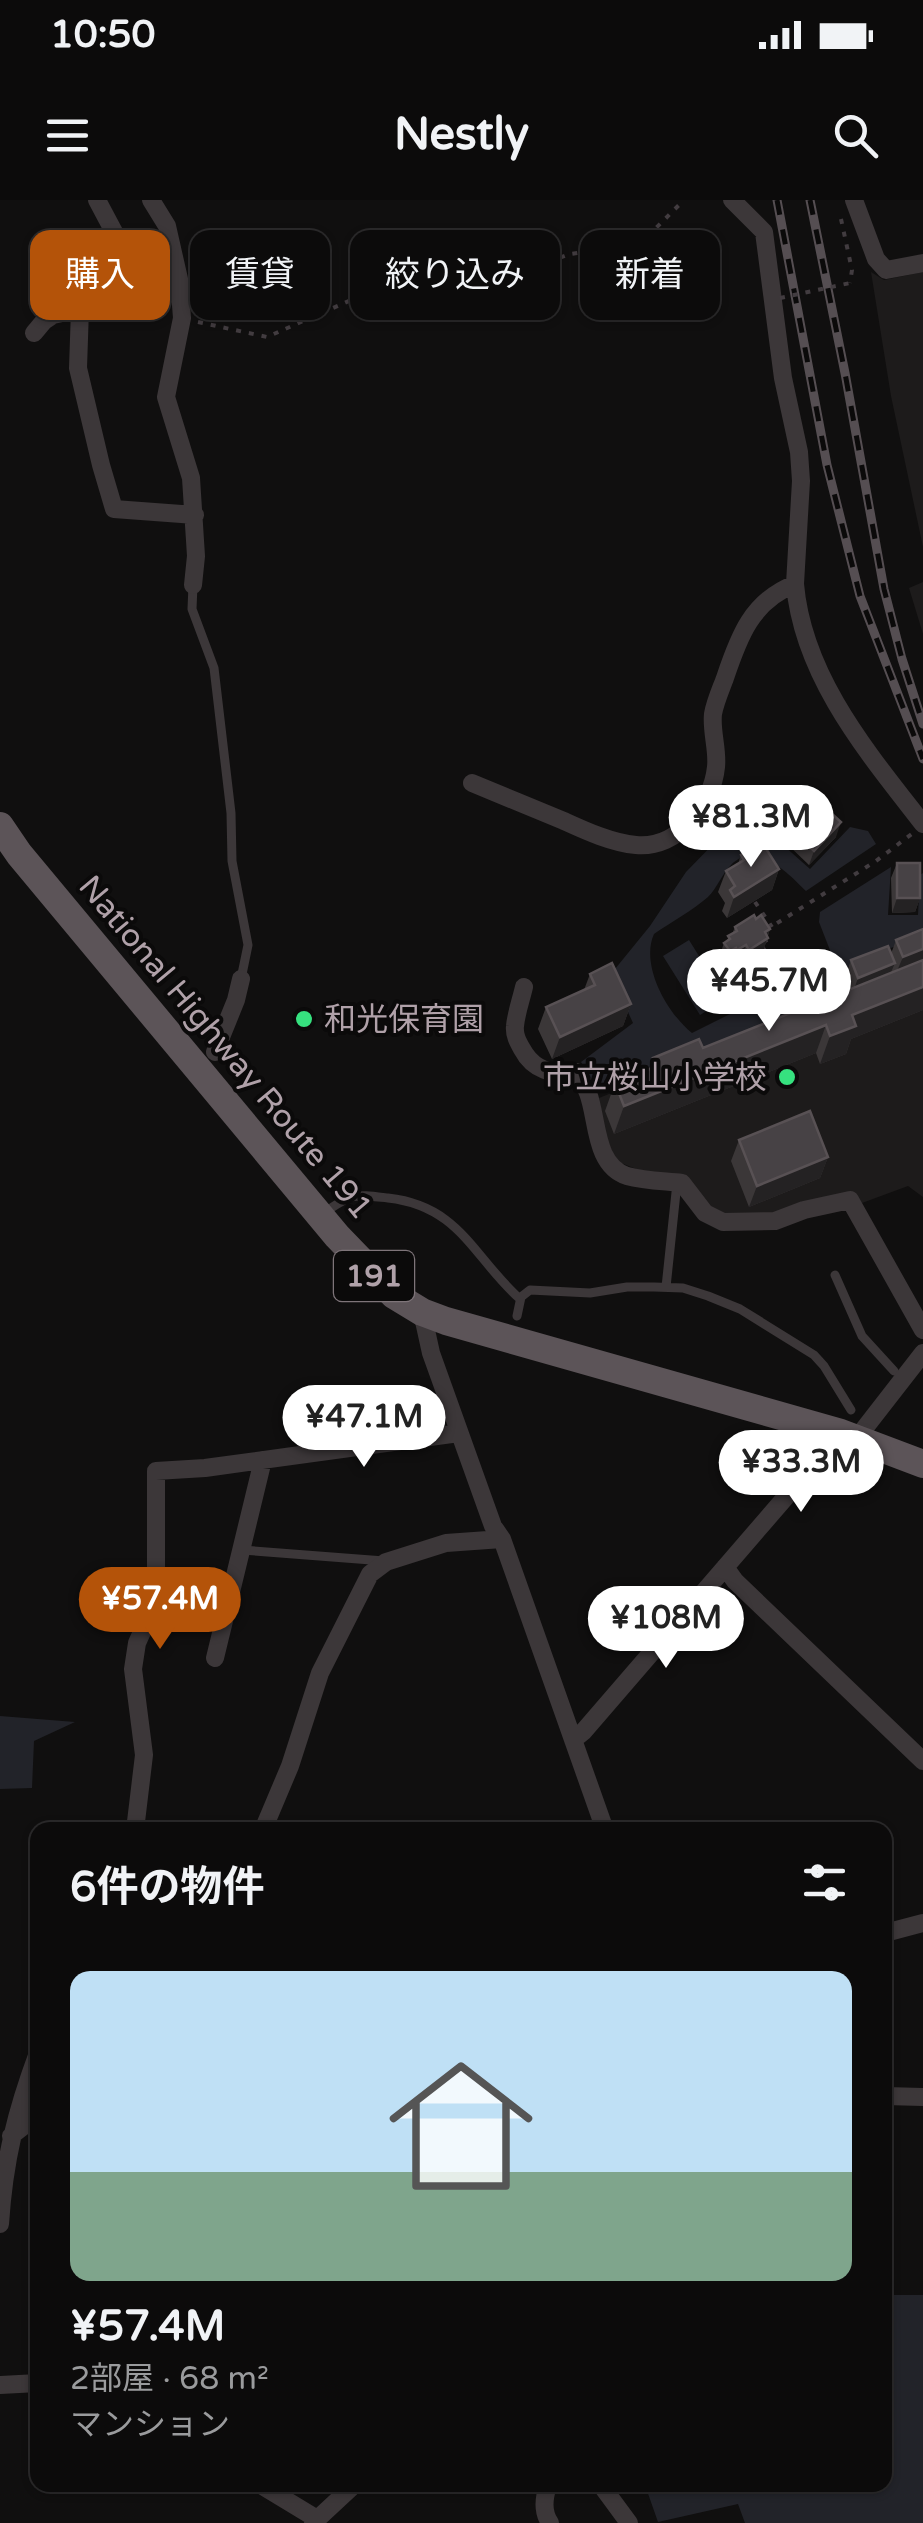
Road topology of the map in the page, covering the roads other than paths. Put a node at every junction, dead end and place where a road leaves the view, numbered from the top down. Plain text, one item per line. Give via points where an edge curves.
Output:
1 (97, 200) edge
2 (151, 200) edge
3 (732, 200) edge
4 (854, 200) edge
5 (113, 230) edge
6 (923, 263) edge
7 (180, 292) junction
8 (170, 293) edge
9 (46, 320) edge
10 (80, 320) edge
11 (34, 333) dead end
12 (195, 514) junction
13 (795, 584) junction
14 (193, 585) joint
15 (472, 783) dead end
16 (0, 826) edge
17 (918, 829) edge
18 (242, 980) joint
19 (524, 988) dead end
20 (215, 1052) dead end
21 (677, 1183) junction
22 (320, 1216) junction
23 (835, 1275) dead end
24 (666, 1287) junction
25 (520, 1299) junction
26 (422, 1312) junction
27 (517, 1316) dead end
28 (923, 1330) edge
29 (923, 1353) edge
30 (894, 1371) dead end
31 (850, 1427) junction
32 (459, 1433) junction
33 (262, 1460) junction
34 (923, 1464) edge
35 (502, 1539) junction
36 (242, 1550) junction
37 (386, 1562) junction
38 (725, 1567) junction
39 (215, 1658) dead end
40 (572, 1740) junction
41 (923, 1761) edge
42 (136, 1822) edge
43 (266, 1822) edge
44 (602, 1822) edge
45 (922, 1923) edge
46 (892, 1931) edge
47 (30, 2078) edge
48 (892, 2096) edge
49 (923, 2097) edge
50 (30, 2121) edge
51 (11, 2136) junction
52 (0, 2224) edge
53 (30, 2383) edge
54 (0, 2385) edge
55 (272, 2492) edge
56 (346, 2492) edge
57 (546, 2492) edge
58 (606, 2492) edge
59 (315, 2521) edge
60 (550, 2523) edge
61 (629, 2523) edge

1 - 5 street
2 - 7 street via 167,226
3 - 13 street via 764,232 802,481
4 - 6 street via 886,270
7 - 8 street
7 - 12 street via 182,318 166,397
9 - 11 street
10 - 12 street via 78,368 114,510
12 - 14 street
13 - 15 street via 762,605 736,644 713,714 714,778 702,806 674,836 634,845
13 - 17 street via 818,670
14 - 18 lane via 192,609 214,668 234,874 248,945
16 - 22 highway, National Highway Route 191 / 191
18 - 20 street
19 - 21 street via 514,1027 520,1046 542,1069 576,1072 608,1164 623,1175
21 - 24 lane
21 - 28 street via 723,1222 775,1221 850,1200
22 - 25 lane via 357,1195 423,1206 452,1222
22 - 26 highway, National Highway Route 191 / 191 via 394,1296
23 - 30 lane via 862,1336
24 - 25 lane via 530,1290
24 - 31 lane via 740,1309 802,1347 824,1366
25 - 27 lane
26 - 31 highway, National Highway Route 191 / 191
26 - 32 street
29 - 31 street
31 - 34 highway, National Highway Route 191 / 191
31 - 38 street
32 - 33 street
32 - 35 street
33 - 36 street
33 - 42 street via 156,1471 156,1575 133,1669 144,1755
35 - 37 street via 446,1543
35 - 40 street
36 - 37 lane
36 - 39 street
37 - 43 street via 370,1574 320,1672
38 - 40 street
38 - 41 street
40 - 44 street
45 - 46 street
47 - 51 street
48 - 49 street
50 - 51 street
51 - 52 street
53 - 54 street
55 - 59 street
56 - 59 street
57 - 60 street
58 - 61 street

